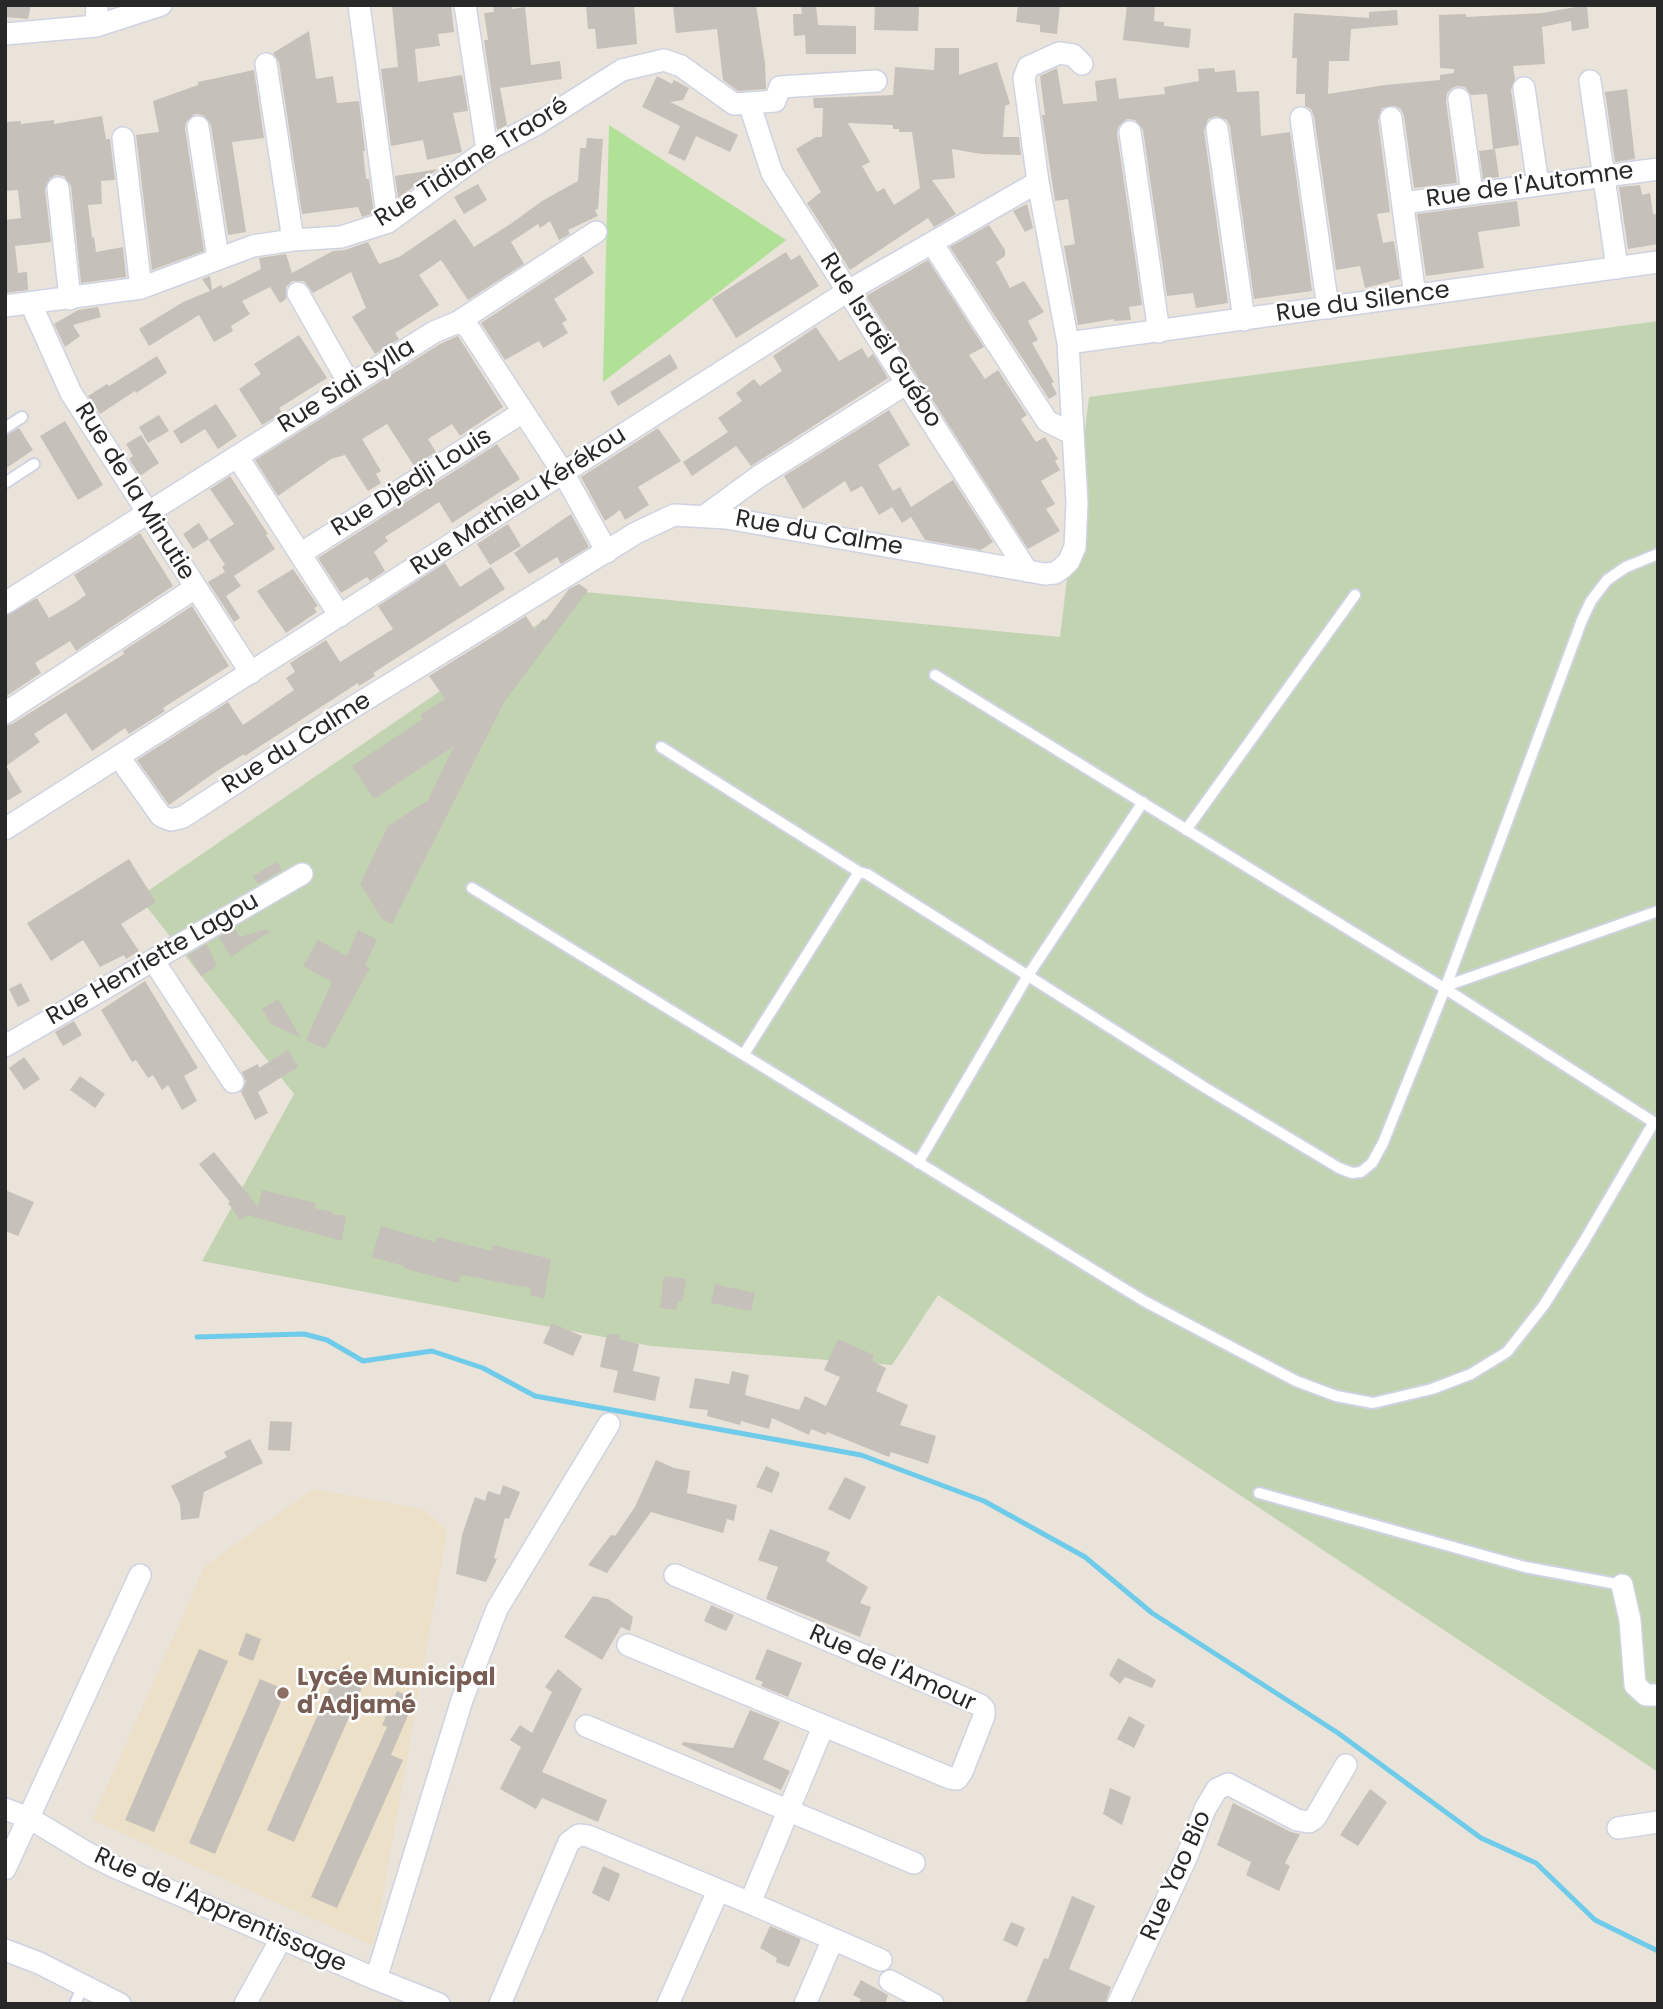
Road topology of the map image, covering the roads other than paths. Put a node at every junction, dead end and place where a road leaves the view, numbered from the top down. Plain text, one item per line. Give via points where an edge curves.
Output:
1 (161, 5) edge
2 (359, 5) edge
3 (465, 5) edge
4 (97, 16) edge
5 (5, 34) edge
6 (266, 64) dead end
7 (1082, 64) dead end
8 (876, 81) dead end
9 (1590, 81) dead end
10 (1524, 88) dead end
11 (1459, 99) dead end
12 (749, 103) junction
13 (1301, 118) dead end
14 (1391, 118) dead end
15 (198, 127) dead end
16 (1217, 129) dead end
17 (1130, 132) dead end
18 (123, 138) dead end
19 (487, 150) junction
20 (1658, 169) edge
21 (1603, 176) junction
22 (1038, 182) junction
23 (1538, 185) junction
24 (58, 188) dead end
25 (1472, 193) junction
26 (1403, 203) junction
27 (388, 222) junction
28 (596, 232) dead end
29 (293, 240) junction
30 (932, 243) junction
31 (218, 258) junction
32 (1658, 262) edge
33 (1617, 268) junction
34 (141, 288) junction
35 (848, 291) junction
36 (298, 293) dead end
37 (1415, 296) junction
38 (70, 299) junction
39 (31, 304) junction
40 (5, 306) edge
41 (1328, 308) junction
42 (1244, 320) junction
43 (458, 322) junction
44 (1159, 332) junction
45 (1068, 343) junction
46 (907, 383) junction
47 (350, 385) junction
48 (523, 412) junction
49 (22, 418) dead end
50 (5, 428) edge
51 (1073, 434) junction
52 (237, 456) junction
53 (34, 464) dead end
54 (564, 474) junction
55 (5, 483) edge
56 (147, 513) junction
57 (706, 515) junction
58 (607, 552) junction
59 (300, 554) junction
60 (1658, 554) edge
61 (1027, 571) junction
62 (195, 589) junction
63 (1355, 594) dead end
64 (5, 603) edge
65 (340, 616) junction
66 (251, 673) junction
67 (934, 675) dead end
68 (5, 713) edge
69 (661, 747) dead end
70 (119, 757) junction
71 (1143, 802) junction
72 (5, 829) edge
73 (1186, 830) junction
74 (859, 872) junction
75 (302, 874) dead end
76 (472, 888) dead end
77 (1658, 911) edge
78 (153, 960) junction
79 (1027, 977) junction
80 (1445, 987) junction
81 (5, 1046) edge
82 (744, 1054) junction
83 (233, 1082) dead end
84 (1656, 1124) edge
85 (918, 1163) junction
86 (609, 1424) dead end
87 (1259, 1493) dead end
88 (140, 1575) dead end
89 (674, 1575) dead end
90 (1622, 1585) joint
91 (628, 1645) dead end
92 (1658, 1695) edge
93 (586, 1726) dead end
94 (823, 1727) junction
95 (1346, 1765) dead end
96 (5, 1809) edge
97 (790, 1811) junction
98 (29, 1818) junction
99 (1658, 1822) edge
100 (1618, 1828) dead end
101 (914, 1863) dead end
102 (5, 1869) edge
103 (718, 1891) junction
104 (750, 1903) junction
105 (281, 1938) junction
106 (833, 1939) junction
107 (5, 1950) edge
108 (881, 1960) dead end
109 (376, 1979) junction
110 (890, 1981) dead end
111 (79, 1994) edge
112 (120, 2004) edge
113 (245, 2004) edge
114 (439, 2004) edge
115 (500, 2004) edge
116 (668, 2004) edge
117 (805, 2004) edge
118 (933, 2004) edge
119 (1118, 2004) edge

1 - 4 street
2 - 27 street
3 - 19 street
4 - 5 street
6 - 29 street
7 - 22 street, Rue du Calme via 1073,55 1059,53 1025,72
8 - 12 street via 780,87 775,101
9 - 21 street
10 - 23 street
11 - 25 street
12 - 19 street, Rue Tidiane Traoré via 734,104 681,66 664,60 622,70
12 - 35 street, Rue Israël Guébo via 772,173
13 - 41 street
14 - 26 street
15 - 31 street
16 - 42 street
17 - 44 street
18 - 34 street
19 - 27 street, Rue Tidiane Traoré
20 - 21 street, Rue de l'Automne
21 - 23 street, Rue de l'Automne
21 - 33 street
22 - 30 street, Rue Mathieu Kérékou
22 - 45 street, Rue du Calme
23 - 25 street, Rue de l'Automne
24 - 38 street
25 - 26 street, Rue de l'Automne
26 - 37 street
27 - 29 street, Rue Tidiane Traoré via 341,237
28 - 43 street, Rue Sidi Sylla
29 - 31 street, Rue Tidiane Traoré via 253,246
30 - 35 street, Rue Mathieu Kérékou
30 - 51 street via 1047,421
31 - 34 street, Rue Tidiane Traoré
32 - 33 street, Rue du Silence
33 - 37 street, Rue du Silence
34 - 38 street, Rue Tidiane Traoré
35 - 46 street, Rue Israël Guébo
35 - 54 street, Rue Mathieu Kérékou
36 - 47 street
37 - 41 street, Rue du Silence
38 - 39 street, Rue Tidiane Traoré
39 - 40 street, Rue Tidiane Traoré
39 - 56 street, Rue de la Minutie via 71,393
41 - 42 street, Rue du Silence
42 - 44 street, Rue du Silence
43 - 47 street, Rue Sidi Sylla
43 - 48 street via 468,327
44 - 45 street, Rue du Silence
45 - 51 street, Rue du Calme
46 - 57 street
46 - 61 street, Rue Israël Guébo
47 - 52 street, Rue Sidi Sylla
48 - 54 street
48 - 59 street, Rue Djedji Louis
49 - 50 lane
51 - 61 street, Rue du Calme via 1075,547 1069,561 1055,573
52 - 56 street, Rue Sidi Sylla
52 - 59 street
53 - 55 lane
54 - 58 street
54 - 65 street, Rue Mathieu Kérékou
56 - 62 street, Rue de la Minutie
56 - 64 street, Rue Sidi Sylla
57 - 58 street, Rue du Calme via 674,515
57 - 61 street, Rue du Calme
58 - 70 street, Rue du Calme via 183,817 171,820 161,816
59 - 65 street
60 - 80 lane via 1607,580 1591,601
62 - 66 street, Rue de la Minutie
62 - 68 street
63 - 73 lane
65 - 66 street, Rue Mathieu Kérékou
66 - 70 street, Rue Mathieu Kérékou
67 - 71 lane
69 - 74 lane
70 - 72 street, Rue Mathieu Kérékou
71 - 73 lane
71 - 79 lane
73 - 80 lane
74 - 79 lane
74 - 82 lane
75 - 78 street, Rue Henriette Lagou
76 - 82 lane
77 - 80 lane
78 - 81 street, Rue Henriette Lagou
78 - 83 street
79 - 80 lane via 1352,1173 1362,1172 1372,1163 1383,1143
79 - 85 lane
80 - 84 lane
82 - 85 lane
84 - 85 lane via 1544,1305 1507,1352 1432,1390 1373,1403 1336,1396 1240,1353 1144,1301
86 - 109 street via 497,1609 463,1700
87 - 90 lane via 1525,1567
88 - 98 street
89 - 94 street, Rue de l'Amour via 984,1709 957,1779
90 - 92 street via 1635,1685 1646,1695
91 - 94 street
93 - 97 street
94 - 97 street
95 - 119 street, Rue Yao Bio via 1309,1822 1228,1784 1217,1789
96 - 98 street, Rue de l'Apprentissage
97 - 101 street
97 - 104 street
98 - 102 street
98 - 105 street, Rue de l'Apprentissage via 117,1868
99 - 100 street
103 - 104 street
103 - 115 street via 579,1835 569,1842
103 - 116 street
104 - 106 street
105 - 109 street, Rue de l'Apprentissage
105 - 113 street
106 - 108 street
106 - 117 street
107 - 111 street via 39,1963
109 - 114 street, Rue de l'Apprentissage
110 - 118 street
111 - 112 street

